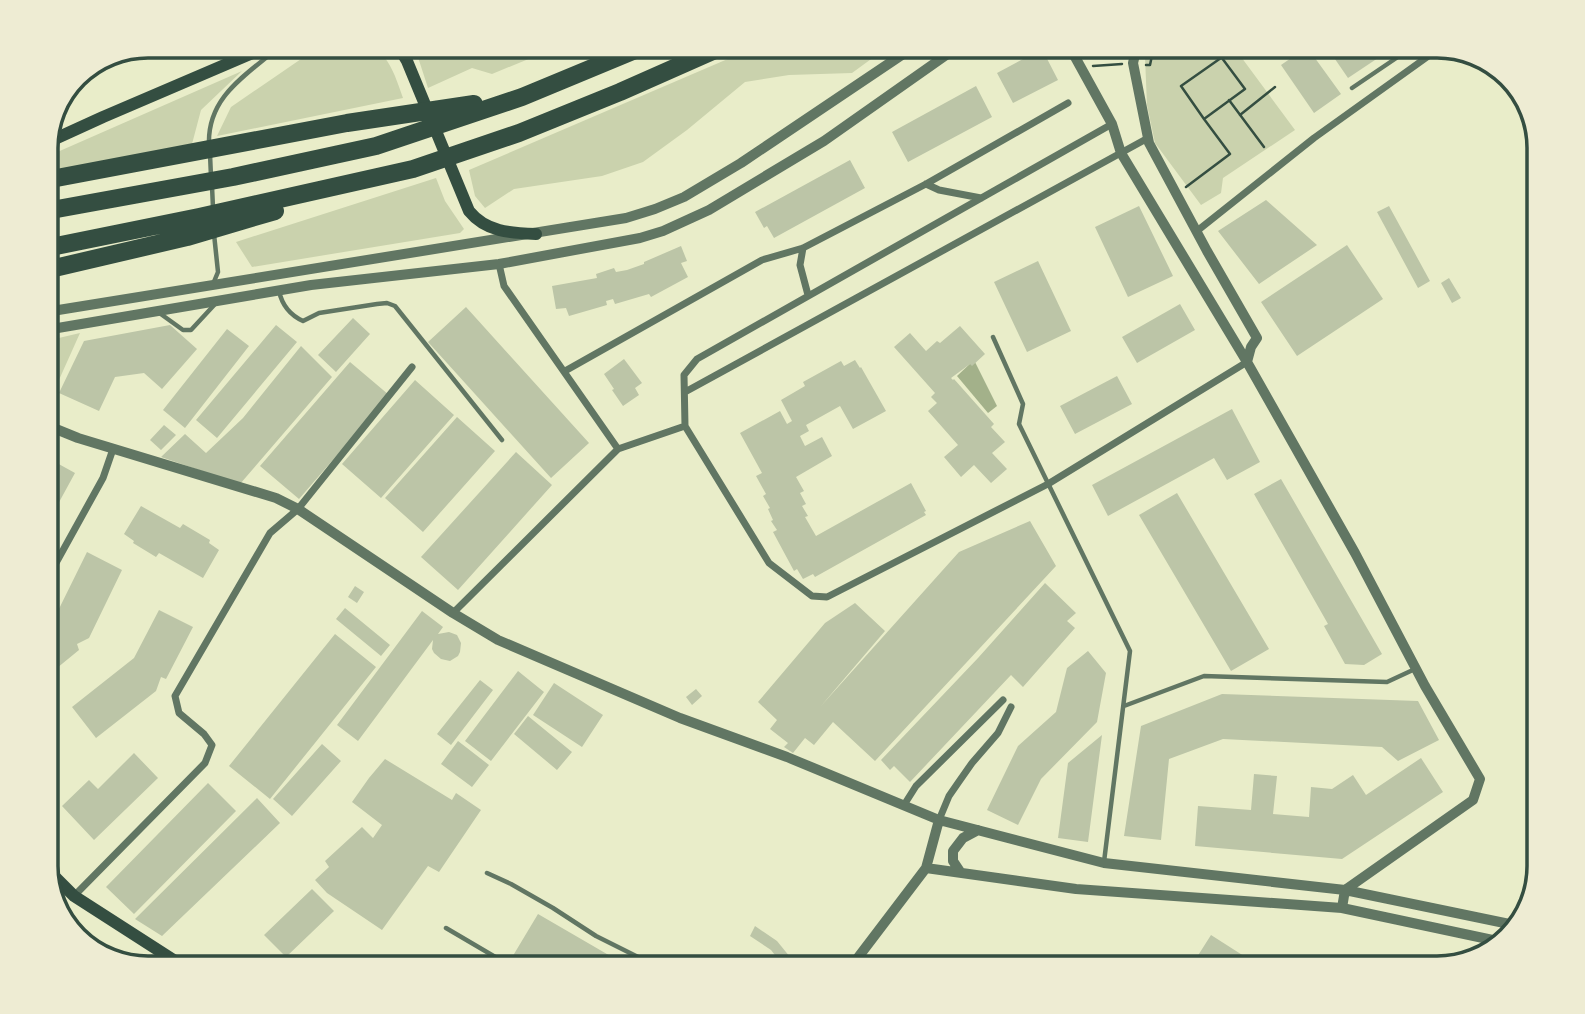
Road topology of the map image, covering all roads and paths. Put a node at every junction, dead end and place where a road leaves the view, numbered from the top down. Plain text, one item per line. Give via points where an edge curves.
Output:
1 (241, 58) edge
2 (266, 58) edge
3 (405, 58) edge
4 (618, 58) edge
5 (698, 58) edge
6 (897, 58) edge
7 (941, 58) edge
8 (1075, 58) edge
9 (1134, 58) edge
10 (1151, 58) edge
11 (1221, 58) edge
12 (1223, 58) edge
13 (1396, 58) edge
14 (1426, 58) edge
15 (1133, 63) junction
16 (1079, 65) junction
17 (1275, 87) dead end
18 (1352, 88) dead end
19 (522, 97) junction
20 (1229, 100) junction
21 (1068, 103) dead end
22 (1240, 115) junction
23 (1204, 119) junction
24 (1112, 124) junction
25 (59, 137) edge
26 (1148, 138) junction
27 (1264, 147) dead end
28 (1122, 153) junction
29 (413, 169) junction
30 (58, 178) edge
31 (926, 184) junction
32 (1176, 194) junction
33 (981, 198) junction
34 (58, 209) edge
35 (213, 215) dead end
36 (214, 228) dead end
37 (1197, 231) junction
38 (536, 234) junction
39 (58, 246) edge
40 (803, 248) junction
41 (499, 264) junction
42 (58, 267) edge
43 (212, 285) junction
44 (279, 291) junction
45 (808, 295) junction
46 (217, 301) junction
47 (58, 310) edge
48 (158, 312) junction
49 (58, 328) edge
50 (993, 337) dead end
51 (1247, 362) junction
52 (412, 367) dead end
53 (565, 371) junction
54 (685, 392) junction
55 (685, 426) junction
56 (58, 430) edge
57 (502, 440) dead end
58 (113, 449) junction
59 (618, 449) junction
60 (1048, 484) junction
61 (298, 509) junction
62 (58, 559) edge
63 (453, 613) junction
64 (1415, 669) junction
65 (1003, 700) dead end
66 (1123, 706) junction
67 (1011, 707) dead end
68 (904, 805) junction
69 (939, 820) junction
70 (978, 830) junction
71 (1104, 863) junction
72 (926, 868) junction
73 (487, 873) dead end
74 (961, 873) junction
75 (59, 881) edge
76 (61, 889) edge
77 (1345, 890) junction
78 (74, 896) junction
79 (1342, 908) junction
80 (1507, 923) edge
81 (446, 928) dead end
82 (1489, 939) edge
83 (167, 956) edge
84 (494, 956) edge
85 (636, 956) edge
86 (859, 956) edge

1 - 25 main road
2 - 35 lane via 223,95 209,124
3 - 38 main road via 468,211 498,231
4 - 19 highway
5 - 29 highway via 519,133
6 - 38 street via 684,197 626,218
7 - 41 street via 824,141 709,210 640,238
8 - 16 street
9 - 15 street
10 - 15 path via 1150,65
11 - 23 path via 1181,86
12 - 20 path via 1245,89
13 - 18 lane
14 - 37 street via 1314,138
15 - 16 path
15 - 26 street
16 - 24 street
17 - 22 path
19 - 30 highway via 347,123
19 - 34 highway via 376,146
20 - 22 path
20 - 23 path
21 - 31 street
22 - 27 path
23 - 32 path via 1230,154
24 - 28 street
24 - 33 street
26 - 28 street
26 - 32 street
28 - 51 street
28 - 54 street
29 - 39 highway
29 - 42 highway via 187,237
31 - 33 street
31 - 40 street
32 - 37 street
33 - 45 street
36 - 43 lane via 218,272
37 - 51 street via 1257,338
38 - 43 street
40 - 45 street via 800,265
40 - 53 street via 762,260
41 - 44 street
41 - 53 street via 504,286
43 - 47 street
44 - 46 street
44 - 57 lane via 289,312 303,321 319,313 387,303 395,306
45 - 54 street via 697,359 684,375
46 - 48 street
46 - 48 lane via 191,330
48 - 49 street
50 - 60 lane via 1023,404 1020,424
51 - 60 street
51 - 64 street
52 - 61 street
53 - 59 street
54 - 55 street
55 - 59 street
55 - 60 street via 769,562 812,596 827,597
56 - 58 street
58 - 61 street via 276,498
58 - 62 street via 103,478
59 - 63 street
60 - 66 lane via 1130,651
61 - 63 street
61 - 78 street via 270,533 176,696 179,713 212,745 205,763
63 - 68 street via 498,640 680,719
64 - 66 lane via 1387,682 1205,676
64 - 77 street via 1480,779 1473,800
65 - 68 street via 916,786
66 - 71 lane
67 - 69 street via 998,733 957,783
68 - 69 street
69 - 70 street
69 - 72 street
70 - 71 street
70 - 74 street via 963,838 953,851
71 - 77 street
72 - 74 street
72 - 86 street
73 - 85 lane
74 - 79 street via 1076,889
75 - 78 main road
76 - 78 main road
77 - 79 street
77 - 80 street
78 - 83 main road
79 - 82 street
81 - 84 lane

